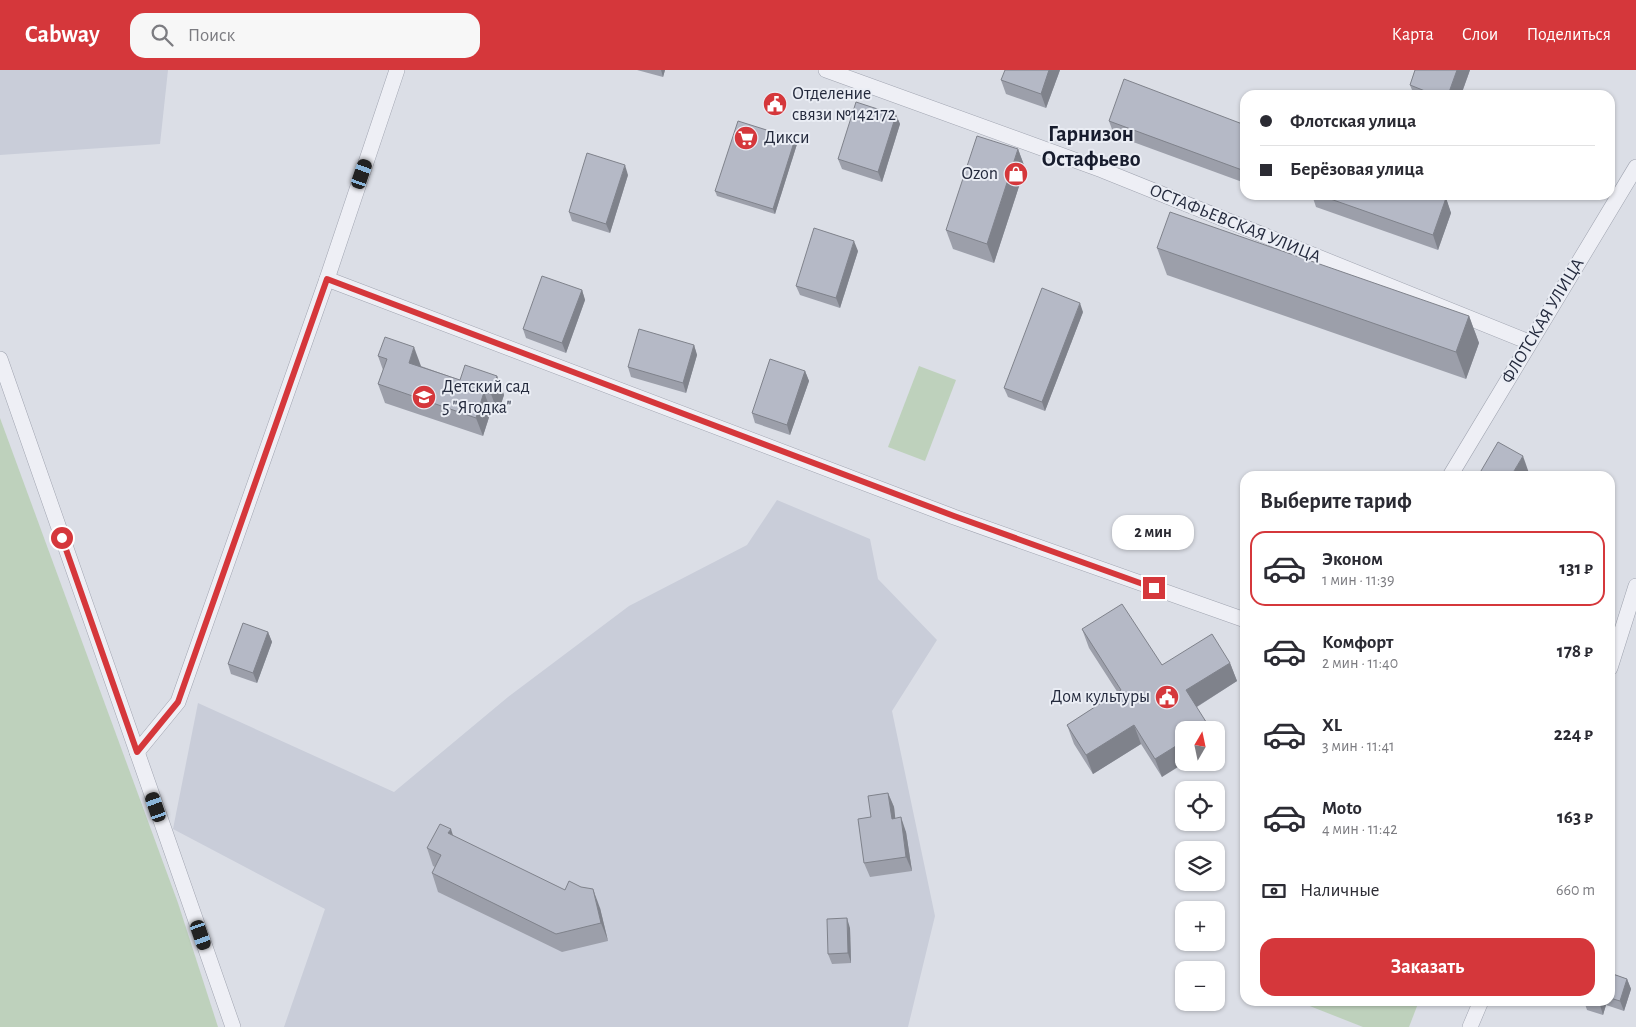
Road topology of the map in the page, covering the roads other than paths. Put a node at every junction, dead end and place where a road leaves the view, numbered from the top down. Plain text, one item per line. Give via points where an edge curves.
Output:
1 (397, 70) edge
2 (826, 70) edge
3 (1636, 167) edge
4 (327, 279) junction
5 (1530, 342) junction
6 (0, 359) edge
7 (1453, 471) edge
8 (1636, 586) edge
9 (1240, 618) edge
10 (1615, 652) edge
11 (137, 752) junction
12 (1479, 1006) edge
13 (233, 1027) edge
14 (1470, 1027) edge

1 - 4 street
2 - 5 street, ОСТАФЬЕВСКАЯ УЛИЦА via 1102,170
3 - 5 street, ФЛОТСКАЯ УЛИЦА
4 - 9 street via 954,516
4 - 11 street via 178,702
5 - 7 street, ФЛОТСКАЯ УЛИЦА
6 - 11 street
8 - 10 street
11 - 13 street
12 - 14 street

